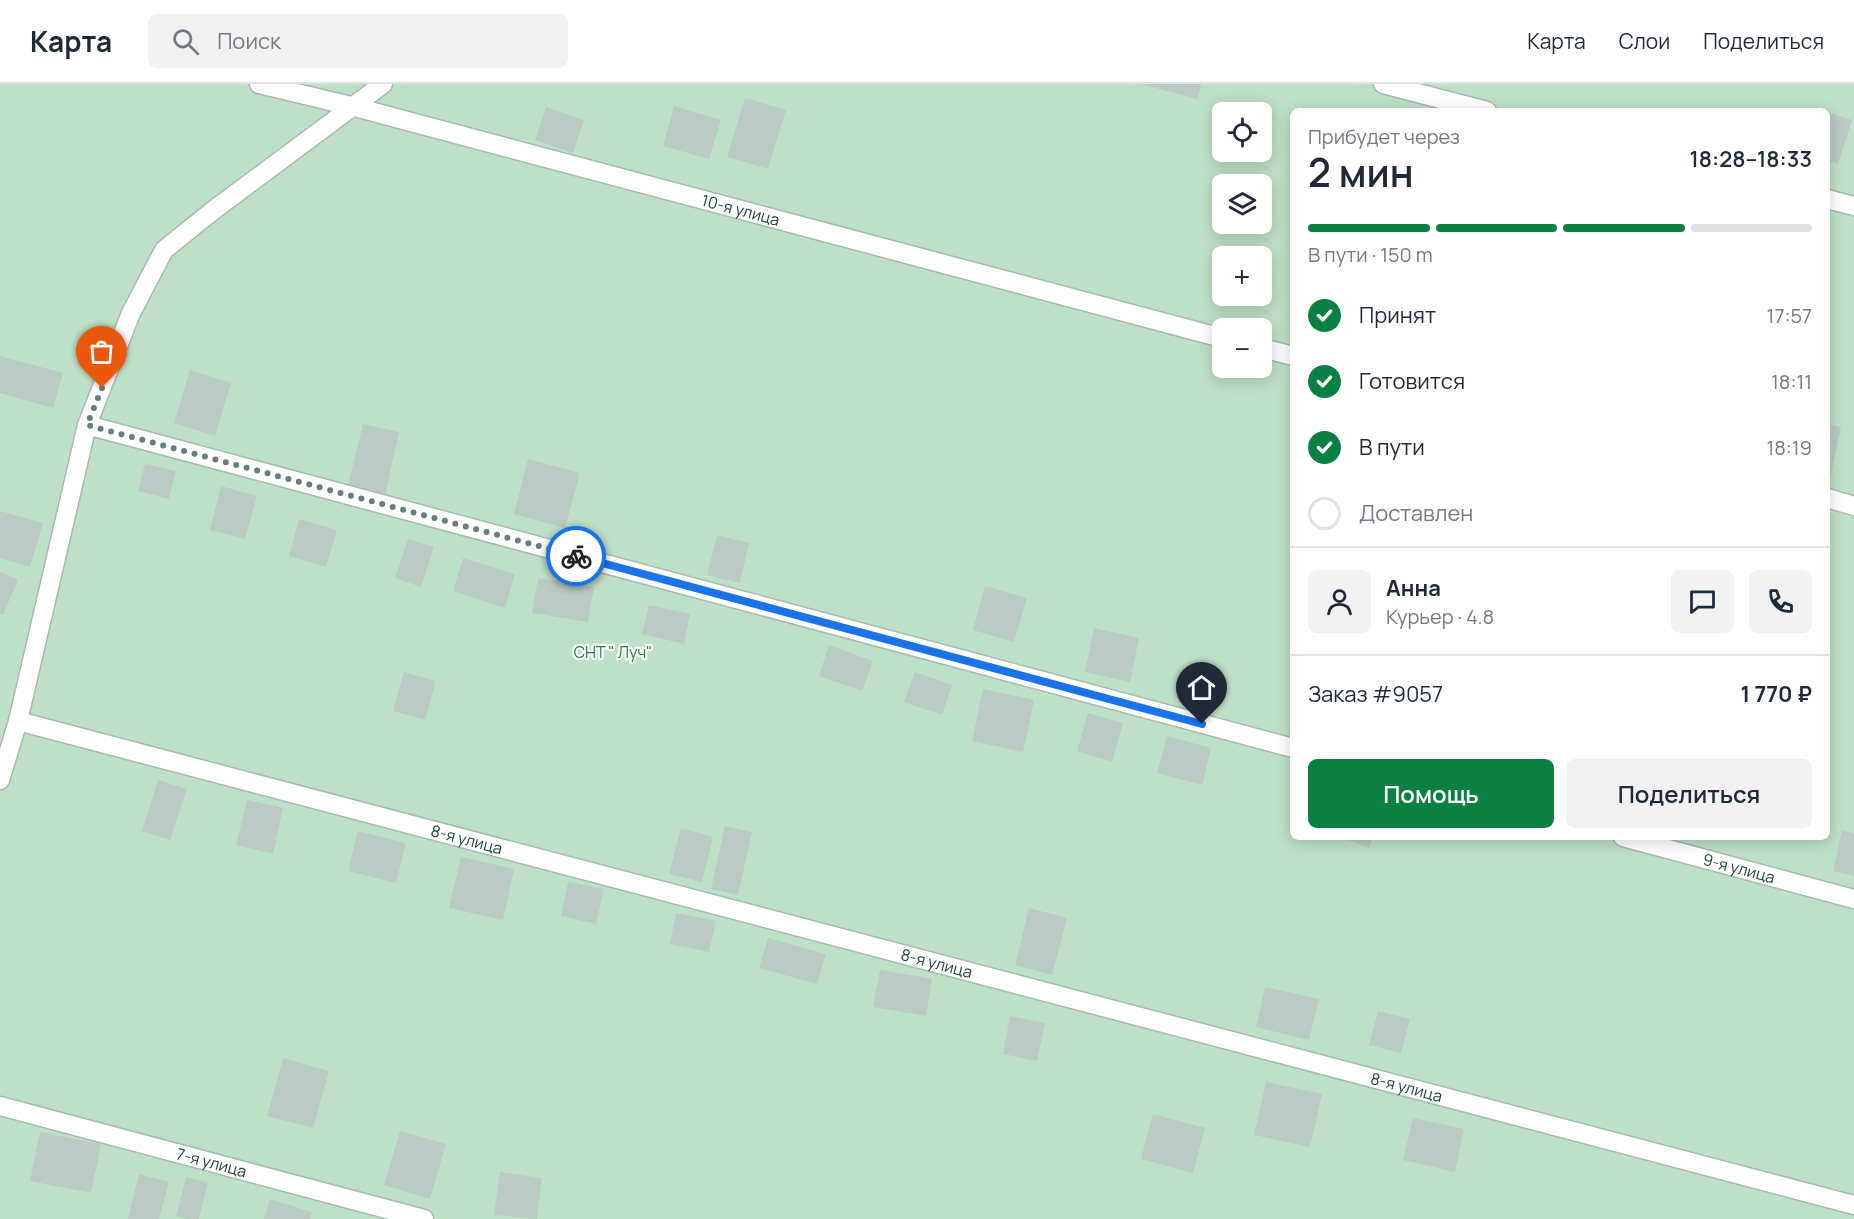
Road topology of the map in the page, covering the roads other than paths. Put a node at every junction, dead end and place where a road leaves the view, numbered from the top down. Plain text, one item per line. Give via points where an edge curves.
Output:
1 (259, 84) edge
2 (383, 84) edge
3 (1383, 84) edge
4 (351, 106) junction
5 (1475, 108) edge
6 (1830, 201) edge
7 (1854, 206) edge
8 (1212, 335) edge
9 (1272, 351) edge
10 (1290, 356) edge
11 (87, 425) junction
12 (1830, 499) edge
13 (1854, 506) edge
14 (18, 721) junction
15 (1290, 747) edge
16 (0, 780) edge
17 (1634, 840) edge
18 (1854, 899) edge
19 (0, 1106) edge
20 (1854, 1204) edge
21 (424, 1219) edge

1 - 4 street, 10-я улица
2 - 4 street
3 - 5 street
4 - 8 street, 10-я улица
4 - 11 street via 164,250 131,313
6 - 7 street
9 - 10 street
11 - 14 street
11 - 15 street
12 - 13 street
14 - 16 street
14 - 20 street, 8-я улица
17 - 18 street, 9-я улица
19 - 21 street, 7-я улица

